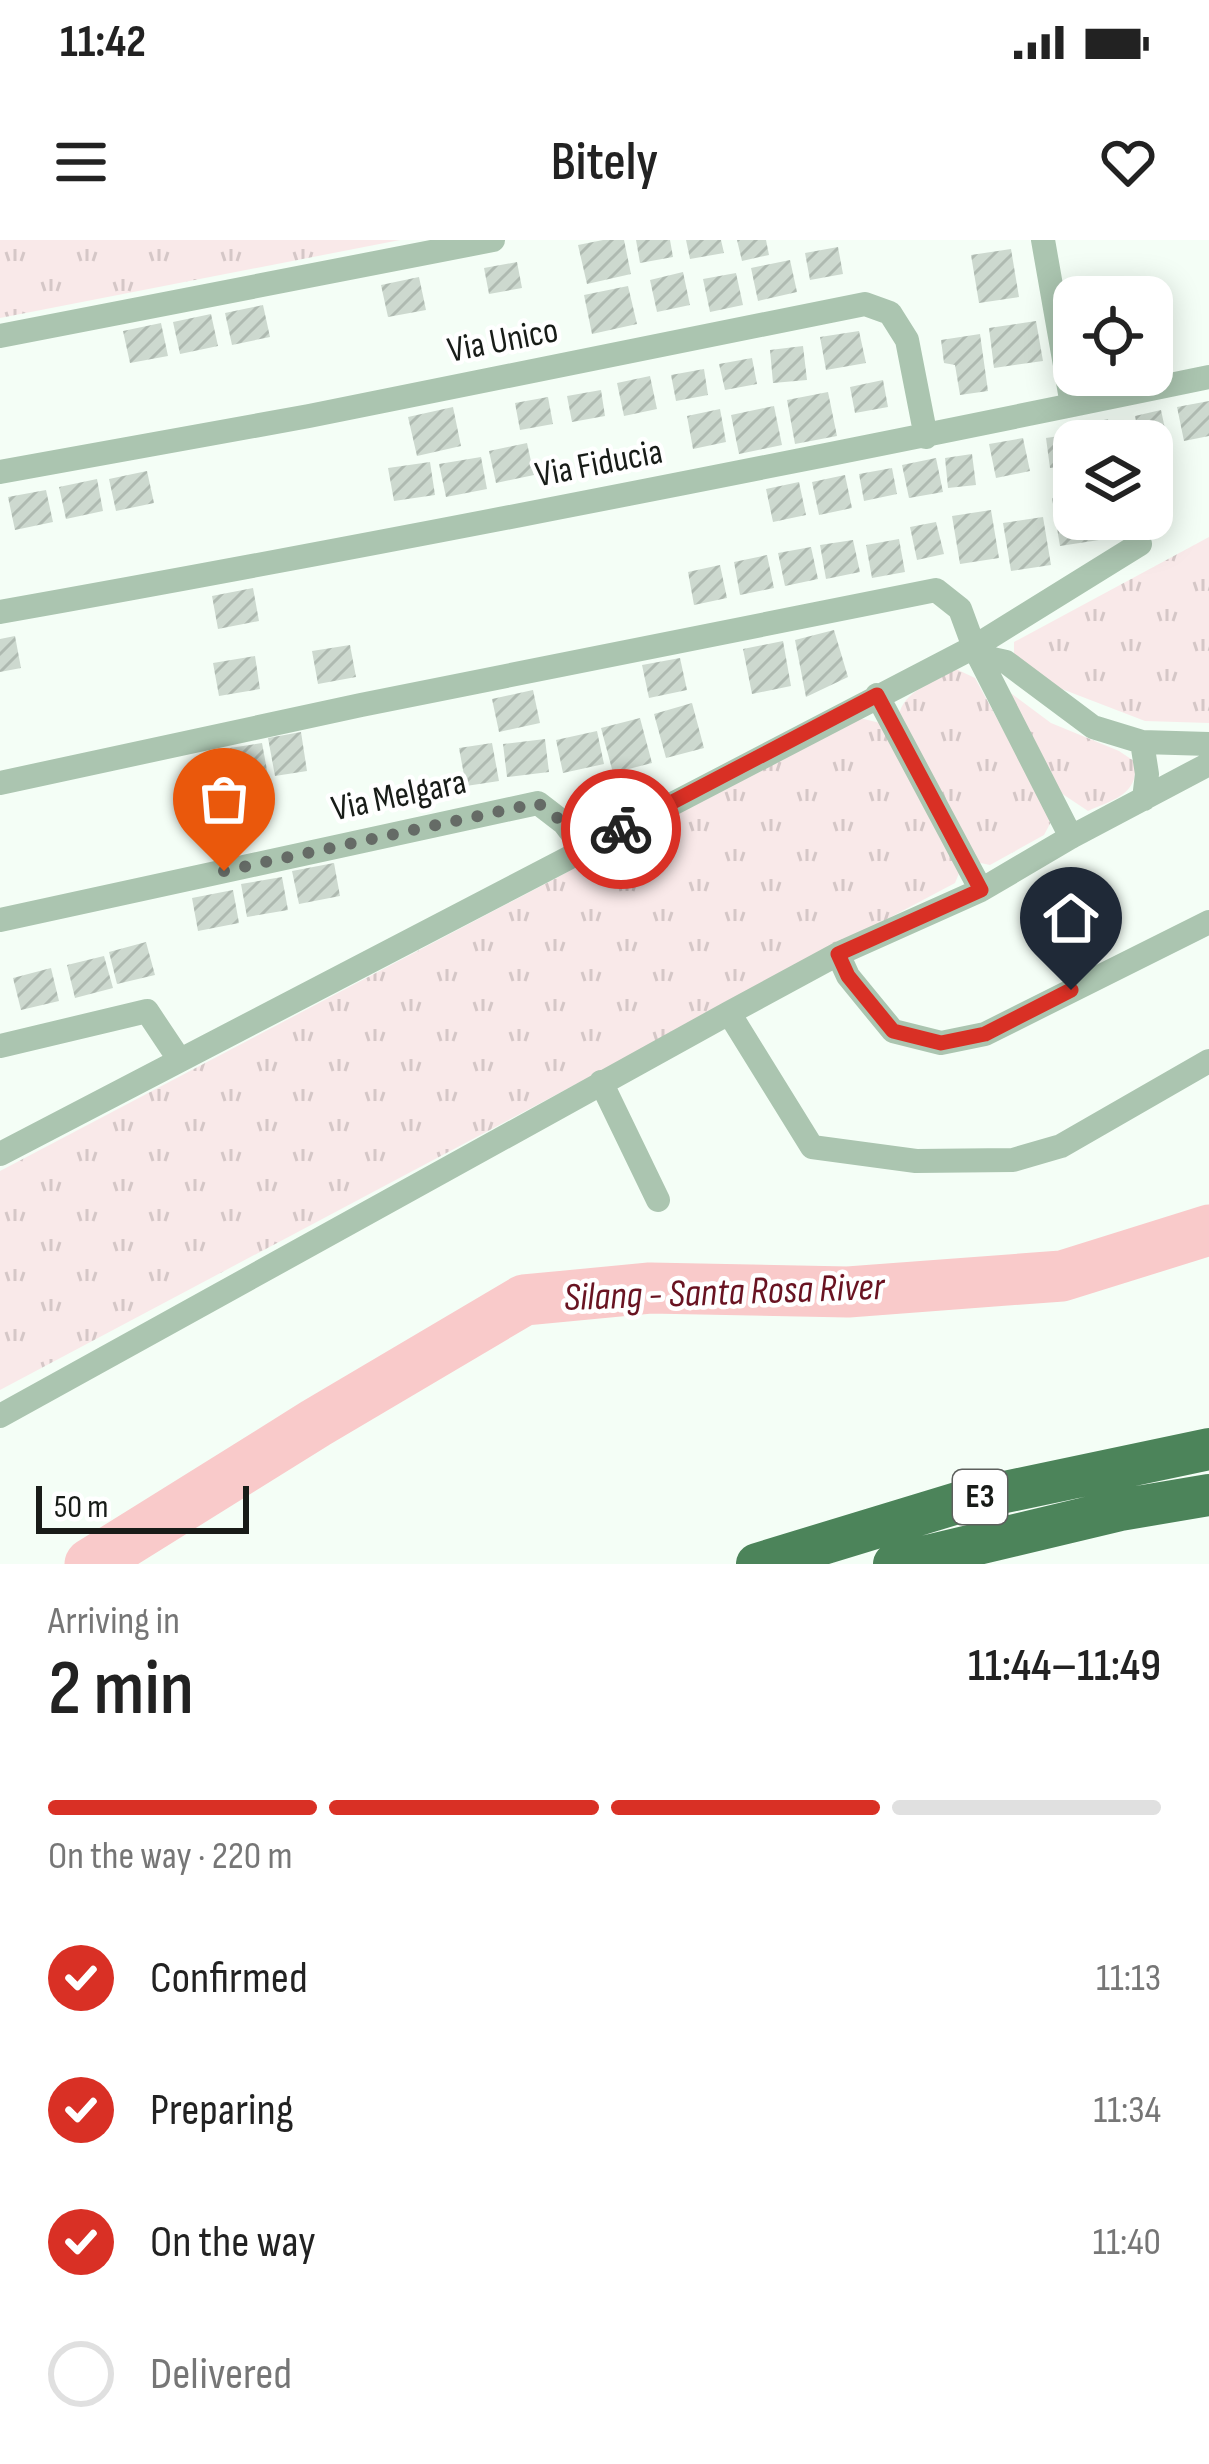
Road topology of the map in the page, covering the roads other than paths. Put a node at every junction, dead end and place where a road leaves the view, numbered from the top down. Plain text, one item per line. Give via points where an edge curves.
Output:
1 (493, 240) edge
2 (1043, 240) edge
3 (0, 336) edge
4 (1209, 377) edge
5 (1072, 405) junction
6 (926, 437) junction
7 (0, 472) edge
8 (1140, 544) dead end
9 (0, 612) edge
10 (976, 651) junction
11 (877, 695) junction
12 (1142, 742) junction
13 (1209, 744) edge
14 (1209, 764) edge
15 (0, 783) edge
16 (1144, 799) junction
17 (1071, 837) junction
18 (584, 849) junction
19 (981, 890) junction
20 (0, 920) edge
21 (1209, 922) edge
22 (838, 954) junction
23 (730, 1012) junction
24 (0, 1046) edge
25 (179, 1059) junction
26 (1209, 1061) edge
27 (601, 1082) junction
28 (2, 1145) edge
29 (658, 1200) dead end
30 (0, 1416) edge
31 (1209, 1449) edge
32 (1209, 1495) edge
33 (757, 1564) edge
34 (894, 1564) edge

1 - 3 street
2 - 5 street
4 - 5 street, Via Fiducia
5 - 6 street, Via Fiducia
6 - 7 street, Via Unico via 907,340 890,313 865,304
6 - 9 street, Via Fiducia
8 - 10 street
10 - 11 street
10 - 12 street via 1006,662 1094,727
10 - 15 street via 960,609 936,590
10 - 17 street
11 - 18 street
11 - 19 street
12 - 13 street
12 - 16 street
14 - 16 street
16 - 17 street
17 - 19 street
18 - 20 street, Via Melgara via 538,803
18 - 25 street
19 - 22 street
21 - 22 street via 985,1034 941,1043 893,1031
22 - 23 street
23 - 26 street via 812,1147 916,1161 1013,1160 1061,1146
23 - 27 street
24 - 25 street via 147,1011
25 - 28 street
27 - 29 street
27 - 30 street
31 - 33 highway, E3 via 967,1500
32 - 34 highway, E3

